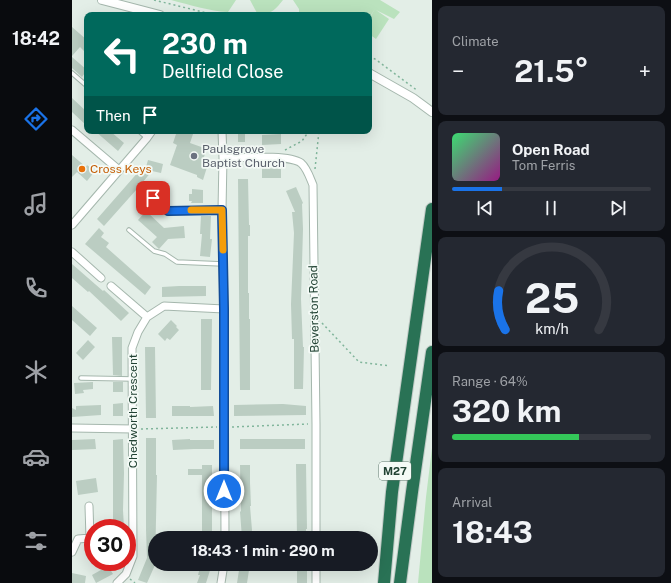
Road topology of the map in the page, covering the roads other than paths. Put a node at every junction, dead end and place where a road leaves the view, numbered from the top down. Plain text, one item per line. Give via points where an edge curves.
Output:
1 (102, 0) edge
2 (148, 12) edge
3 (72, 73) edge
4 (372, 75) edge
5 (84, 83) edge
6 (432, 112) edge
7 (72, 130) edge
8 (142, 134) edge
9 (150, 134) edge
10 (222, 134) edge
11 (147, 138) junction
12 (223, 158) junction
13 (120, 170) junction
14 (153, 198) dead end
15 (432, 209) edge
16 (222, 210) junction
17 (72, 226) edge
18 (129, 230) dead end
19 (72, 252) edge
20 (223, 264) junction
21 (101, 278) dead end
22 (111, 286) dead end
23 (224, 309) junction
24 (147, 317) junction
25 (432, 352) edge
26 (80, 378) dead end
27 (132, 379) junction
28 (72, 428) edge
29 (133, 429) junction
30 (89, 506) dead end
31 (225, 531) edge
32 (316, 531) edge
33 (72, 552) edge
34 (223, 571) edge
35 (316, 571) edge
36 (118, 583) edge
37 (221, 583) edge
38 (316, 583) edge
39 (384, 583) edge
40 (400, 583) edge

1 - 2 street
3 - 5 lane
4 - 6 street
7 - 13 street
8 - 11 lane
9 - 11 street
10 - 12 street
11 - 13 street
12 - 16 street
12 - 32 street, Beverston Road via 287,158 301,163 309,173 313,185
13 - 17 street
14 - 16 street via 168,211
15 - 39 highway, M27 via 393,484
16 - 20 street
18 - 20 lane via 154,252 165,254 177,262
19 - 21 street
20 - 23 street
22 - 24 street
23 - 24 street, Chedworth Crescent via 164,306
23 - 31 street
24 - 27 street, Chedworth Crescent via 132,348
25 - 40 highway, M27
26 - 27 lane
27 - 29 street, Chedworth Crescent
28 - 29 street
29 - 36 street, Chedworth Crescent via 133,556 126,574
30 - 33 street via 90,538 78,539
34 - 37 street
35 - 38 street

